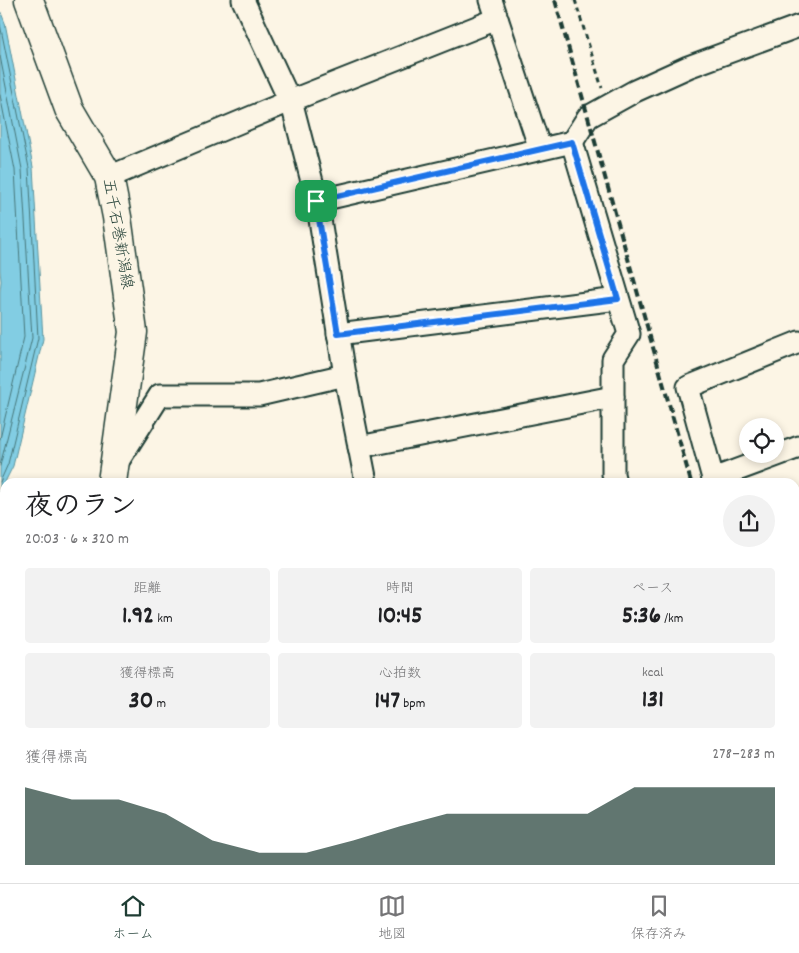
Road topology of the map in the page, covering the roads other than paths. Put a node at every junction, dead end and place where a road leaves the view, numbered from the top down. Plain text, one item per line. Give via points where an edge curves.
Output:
1 (29, 0) edge
2 (243, 0) edge
3 (494, 10) edge
4 (799, 26) edge
5 (290, 101) junction
6 (572, 142) junction
7 (540, 149) junction
8 (109, 177) junction
9 (316, 201) junction
10 (618, 299) junction
11 (338, 334) junction
12 (799, 342) edge
13 (345, 374) junction
14 (613, 397) junction
15 (359, 447) junction
16 (799, 447) edge
17 (113, 475) edge
18 (365, 478) edge
19 (614, 478) edge
20 (713, 478) edge
21 (719, 478) edge

1 - 8 main road, 五千石巻新潟線 via 69,110
2 - 5 street
3 - 5 street
3 - 7 street
4 - 6 street via 688,67 635,91 588,117
5 - 8 street
5 - 9 street
6 - 7 street
6 - 10 street
7 - 9 street
8 - 17 main road, 五千石巻新潟線 via 118,217 133,332
9 - 11 street
10 - 11 street
10 - 14 street via 628,334 613,359
11 - 13 street
12 - 20 street via 688,387
13 - 15 street
13 - 17 street via 259,395 160,395
14 - 15 street
14 - 19 street
15 - 18 street
16 - 21 street

